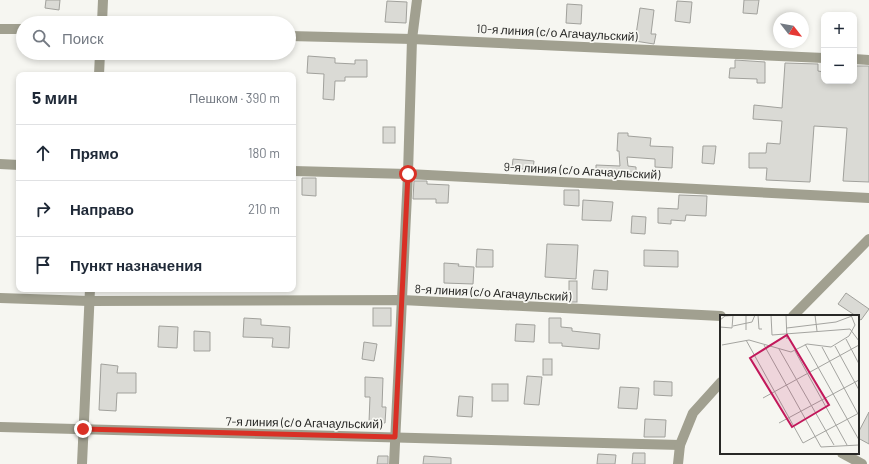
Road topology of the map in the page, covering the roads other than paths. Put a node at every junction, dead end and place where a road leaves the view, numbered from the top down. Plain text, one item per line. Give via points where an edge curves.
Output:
1 (103, 0) edge
2 (417, 0) edge
3 (102, 16) edge
4 (0, 29) edge
5 (16, 30) edge
6 (296, 36) edge
7 (412, 39) junction
8 (821, 58) edge
9 (857, 59) edge
10 (100, 60) edge
11 (869, 60) edge
12 (99, 72) edge
13 (0, 164) edge
14 (16, 165) edge
15 (296, 171) edge
16 (408, 174) junction
17 (869, 198) edge
18 (869, 239) edge
19 (90, 292) edge
20 (0, 298) edge
21 (402, 300) junction
22 (89, 301) junction
23 (794, 315) edge
24 (720, 316) edge
25 (720, 383) edge
26 (0, 427) edge
27 (83, 429) junction
28 (395, 437) junction
29 (680, 445) junction
30 (844, 454) edge
31 (82, 464) edge
32 (394, 464) edge
33 (678, 464) edge
34 (862, 464) edge

1 - 3 street
2 - 7 street
4 - 5 street
6 - 7 street, 10-я линия (с/о Агачаульский)
7 - 8 street, 10-я линия (с/о Агачаульский)
7 - 16 street
9 - 11 street
10 - 12 street
13 - 14 street
15 - 16 street, 9-я линия (с/о Агачаульский)
16 - 17 street, 9-я линия (с/о Агачаульский)
16 - 21 street
18 - 23 street
19 - 22 street
20 - 22 street, 8-я линия (с/о Агачаульский)
21 - 22 street, 8-я линия (с/о Агачаульский)
21 - 24 street, 8-я линия (с/о Агачаульский)
21 - 28 street
22 - 27 street
25 - 29 street via 693,413
26 - 27 street, 7-я линия (с/о Агачаульский)
27 - 28 street, 7-я линия (с/о Агачаульский)
27 - 31 street
28 - 29 street, 7-я линия (с/о Агачаульский)
28 - 32 street
29 - 33 street
30 - 34 street

